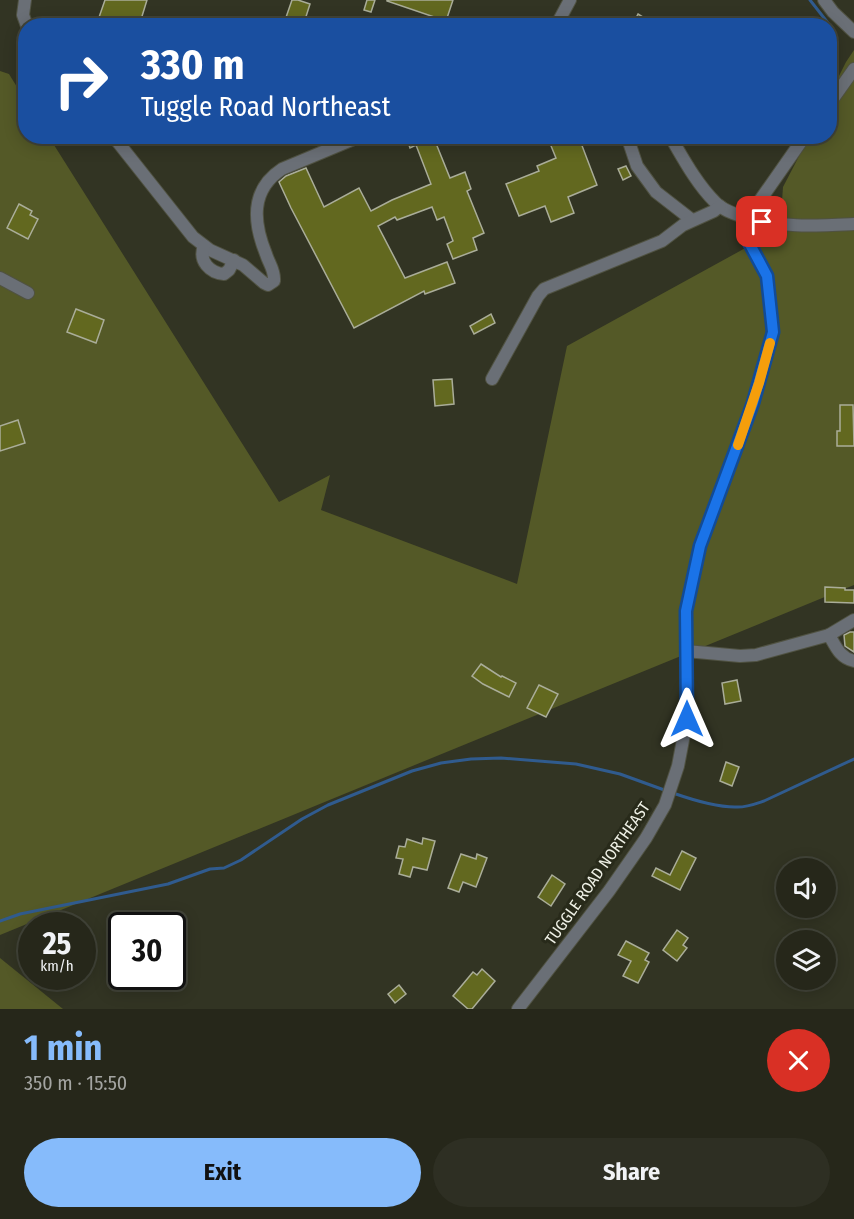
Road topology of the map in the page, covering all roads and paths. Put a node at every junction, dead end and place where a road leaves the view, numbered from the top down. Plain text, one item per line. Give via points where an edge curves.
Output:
1 (24, 0) edge
2 (570, 0) edge
3 (824, 0) edge
4 (24, 18) edge
5 (560, 18) edge
6 (854, 32) edge
7 (854, 69) edge
8 (837, 93) edge
9 (119, 144) edge
10 (342, 144) edge
11 (630, 144) edge
12 (675, 144) edge
13 (799, 144) edge
14 (720, 206) junction
15 (749, 218) junction
16 (692, 220) junction
17 (854, 224) edge
18 (204, 246) junction
19 (234, 260) junction
20 (0, 278) edge
21 (28, 293) dead end
22 (492, 379) dead end
23 (854, 620) edge
24 (829, 635) junction
25 (686, 651) junction
26 (854, 662) edge
27 (518, 1009) edge

1 - 4 street
2 - 5 street
3 - 6 street
7 - 8 street
9 - 18 street
10 - 19 street via 282,169 262,189 257,206 258,225 274,271 272,283 264,283
11 - 16 street via 637,166 656,192
12 - 14 street
13 - 15 street
14 - 15 street
14 - 16 street
15 - 17 street via 796,226
15 - 25 street, TUGGLE ROAD NORTHEAST via 745,235 767,276 773,332 750,413 700,546 686,611
16 - 22 street via 662,241 544,289
18 - 19 street
18 - 19 street via 202,255 213,272 224,274
20 - 21 street
23 - 24 street
24 - 25 street via 756,655
24 - 26 street via 840,654
25 - 27 street, TUGGLE ROAD NORTHEAST via 687,719 665,805 609,891

